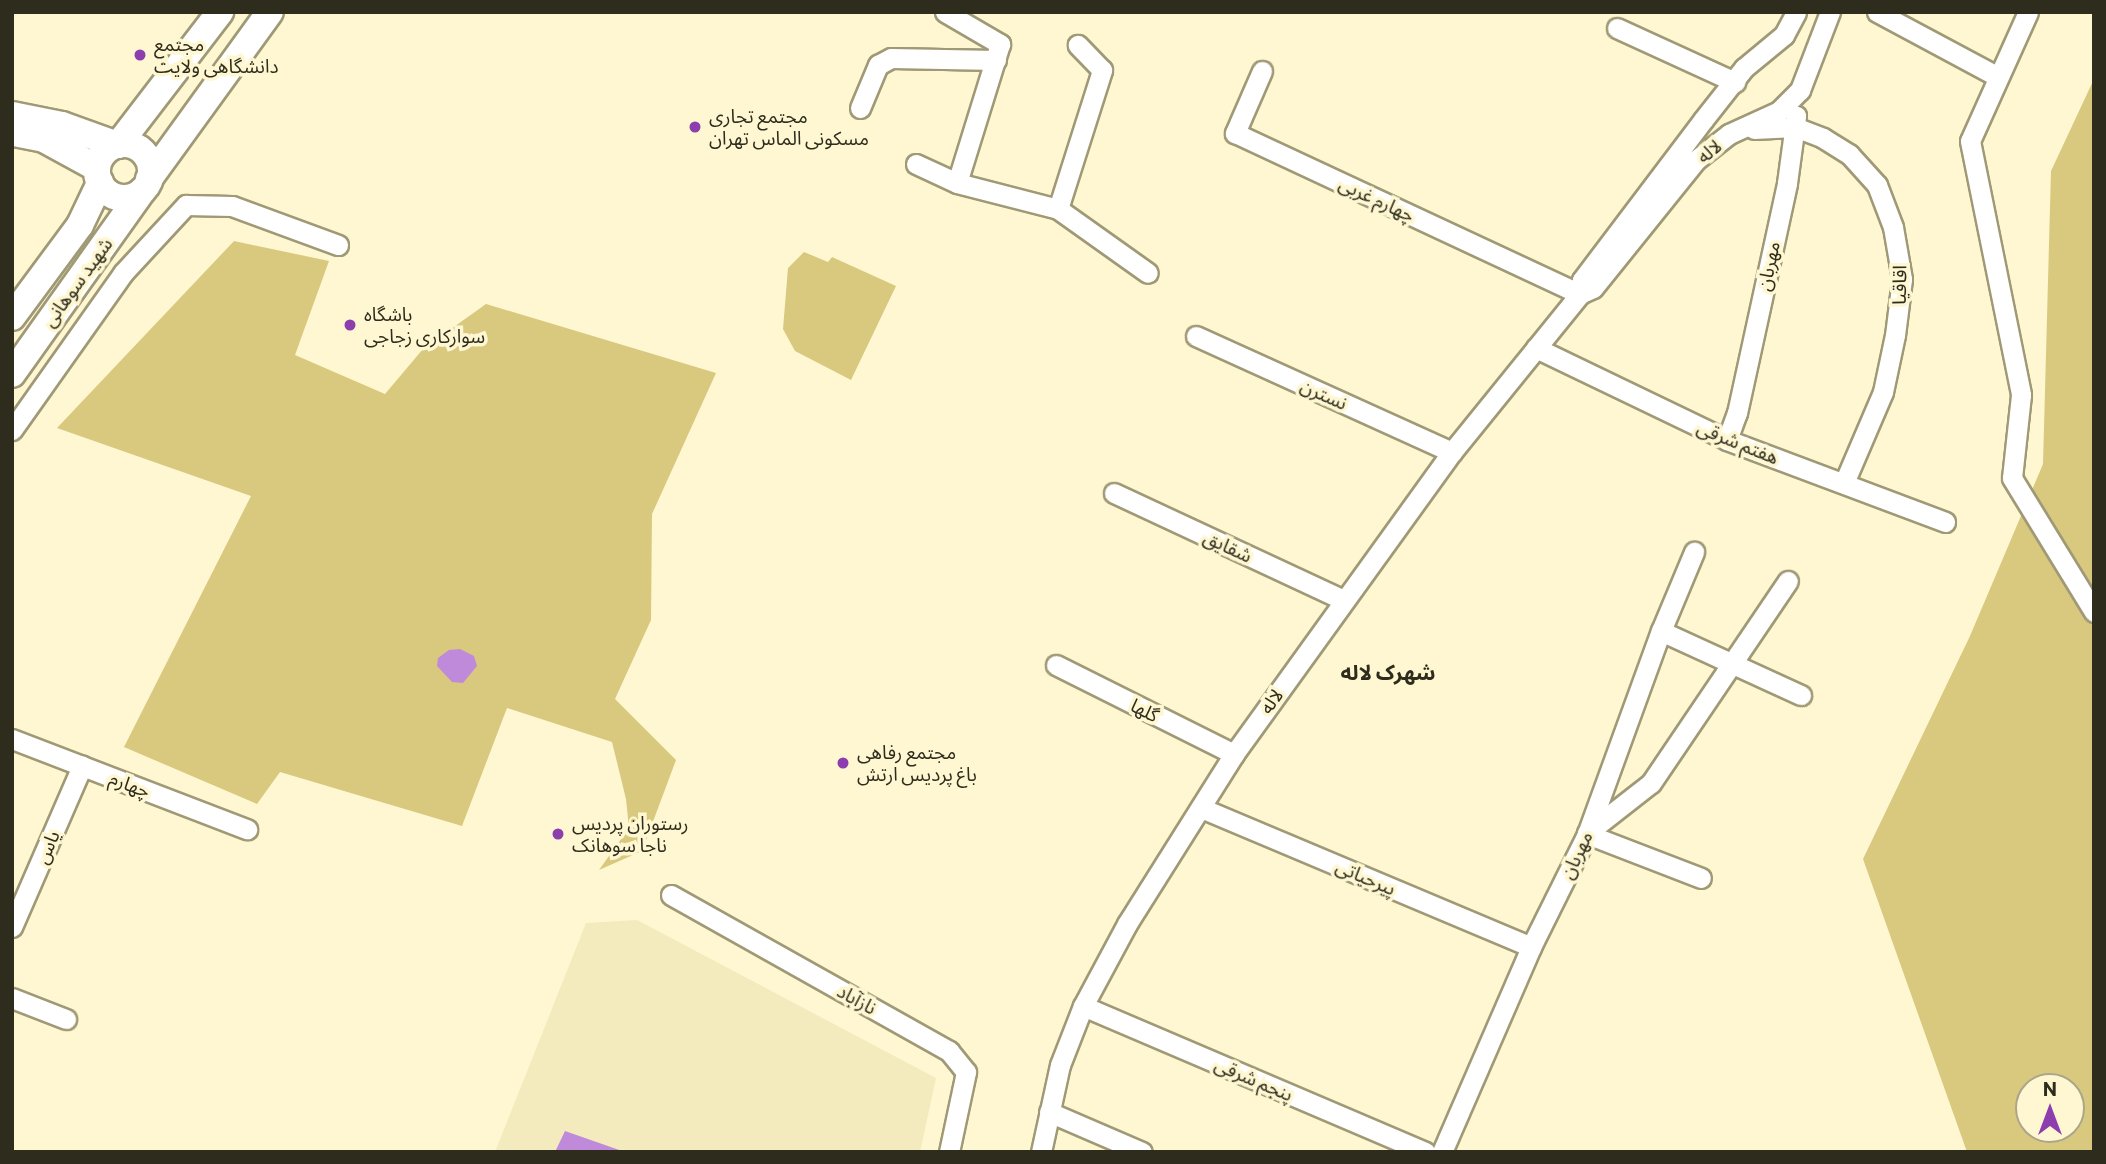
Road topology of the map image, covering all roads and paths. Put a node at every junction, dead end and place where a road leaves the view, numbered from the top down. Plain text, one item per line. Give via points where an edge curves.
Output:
1 (220, 12) edge
2 (270, 12) edge
3 (945, 12) edge
4 (1796, 12) edge
5 (1830, 12) edge
6 (1877, 12) edge
7 (2028, 12) edge
8 (1617, 28) dead end
9 (1078, 45) dead end
10 (996, 60) junction
11 (1262, 71) dead end
12 (1998, 77) junction
13 (1735, 82) junction
14 (1800, 90) junction
15 (860, 108) dead end
16 (12, 115) edge
17 (1795, 127) junction
18 (1755, 128) junction
19 (12, 133) edge
20 (1729, 134) junction
21 (118, 145) junction
22 (916, 164) dead end
23 (99, 176) junction
24 (957, 183) junction
25 (1787, 183) junction
26 (146, 185) junction
27 (1058, 209) junction
28 (338, 245) dead end
29 (1148, 273) dead end
30 (1580, 294) junction
31 (12, 317) edge
32 (1196, 336) dead end
33 (1536, 348) junction
34 (12, 374) edge
35 (12, 430) edge
36 (1727, 440) junction
37 (1452, 452) junction
38 (1844, 483) junction
39 (1114, 493) dead end
40 (1945, 522) dead end
41 (1694, 552) dead end
42 (1788, 581) dead end
43 (1343, 600) junction
44 (2094, 612) edge
45 (1661, 631) junction
46 (1732, 664) junction
47 (1056, 665) dead end
48 (1801, 695) dead end
49 (12, 739) edge
50 (1234, 754) junction
51 (82, 766) junction
52 (1201, 808) junction
53 (247, 829) dead end
54 (1587, 834) junction
55 (1701, 878) dead end
56 (671, 895) dead end
57 (12, 927) edge
58 (1531, 947) junction
59 (12, 998) edge
60 (1083, 1006) junction
61 (66, 1019) dead end
62 (1049, 1112) junction
63 (949, 1152) edge
64 (1041, 1152) edge
65 (1142, 1152) edge
66 (1424, 1152) edge
67 (1442, 1152) edge

1 - 21 main road
2 - 26 main road, شهید سوهانی
3 - 10 street via 1000,44
4 - 13 street, لاله via 1784,35
5 - 14 street, لاله
6 - 12 street
7 - 12 street
8 - 13 street
9 - 27 street via 1102,71
10 - 15 street via 891,58 878,65
10 - 24 street
11 - 30 street, چهارم غربی via 1235,133
12 - 44 street via 1970,141 2021,395 2012,478
13 - 30 street, لاله via 1582,280
14 - 17 street, مهربان
14 - 20 street, لاله via 1779,111
16 - 21 main road via 62,125
17 - 18 street
17 - 25 street, مهربان
17 - 38 street, اقاقیا via 1849,154 1870,174 1889,212 1901,262 1898,318 1888,373
18 - 20 street
18 - 25 street via 1769,132 1777,143
19 - 23 main road via 44,139
20 - 30 street, لاله via 1696,160 1593,288
21 - 23 main road via 104,153
21 - 26 main road via 134,146 146,156
22 - 24 street
23 - 26 main road via 119,197
23 - 31 main road, شهید سوهانی via 79,225
24 - 27 street
25 - 36 street, مهربان via 1737,414
26 - 34 main road, شهید سوهانی
27 - 29 street
28 - 35 street via 232,206 186,205 123,273
30 - 33 street, لاله
32 - 37 street, نسترن
33 - 36 street, هفتم شرقی
33 - 37 street, لاله
36 - 38 street, هفتم شرقی
37 - 43 street, لاله
38 - 40 street, هفتم شرقی
39 - 43 street, شقایق
41 - 45 street, مهربان
42 - 46 street
43 - 50 street, لاله
45 - 46 street
45 - 54 street, مهربان
46 - 48 street
46 - 54 street via 1651,783
47 - 50 street, گلها
49 - 51 street, چهارم
50 - 52 street, لاله
51 - 53 street, چهارم
51 - 57 street, یاس
52 - 58 street, پیرحیاتی
52 - 60 street, لاله via 1127,924
54 - 55 street
54 - 58 street, مهربان
56 - 63 street, نازآباد via 949,1051 966,1072
58 - 67 street, مهربان
59 - 61 street
60 - 62 street, لاله via 1060,1065
60 - 66 street, پنجم شرقی
62 - 64 street, لاله
62 - 65 street

